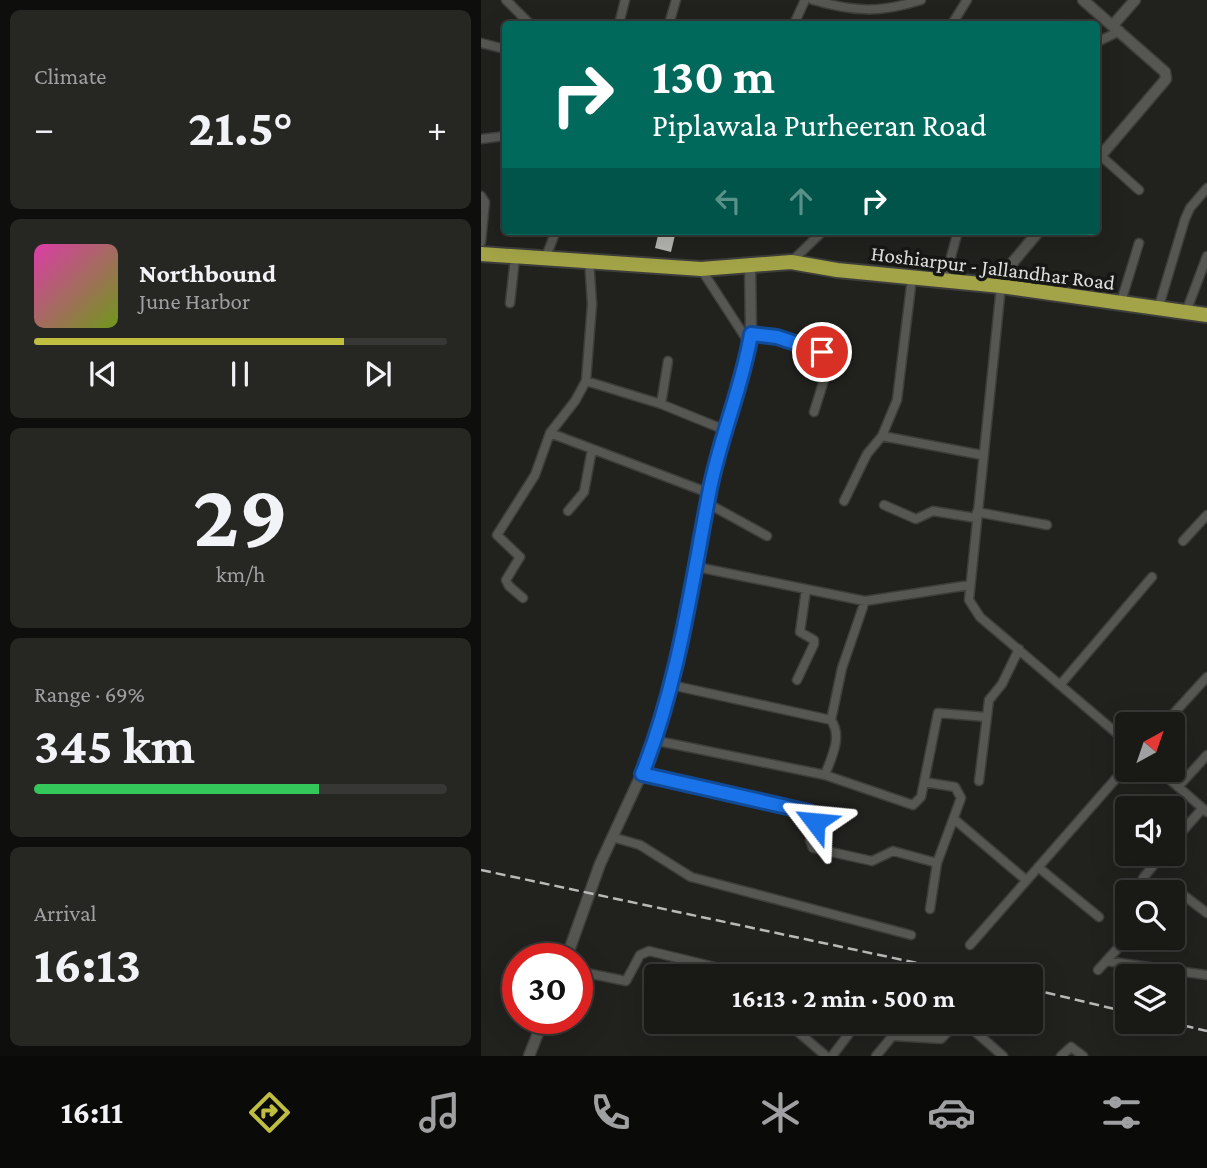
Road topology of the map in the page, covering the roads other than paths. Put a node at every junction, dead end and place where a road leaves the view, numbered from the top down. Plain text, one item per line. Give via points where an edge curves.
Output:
1 (505, 0) edge
2 (625, 0) edge
3 (676, 0) edge
4 (805, 0) edge
5 (813, 0) edge
6 (919, 0) edge
7 (967, 0) edge
8 (1083, 0) edge
9 (1134, 0) edge
10 (527, 21) edge
11 (620, 21) edge
12 (670, 21) edge
13 (795, 21) edge
14 (954, 21) edge
15 (1116, 28) junction
16 (1100, 40) edge
17 (481, 43) edge
18 (502, 48) edge
19 (502, 136) edge
20 (481, 139) edge
21 (1100, 157) edge
22 (1100, 159) edge
23 (1207, 188) edge
24 (1139, 190) dead end
25 (481, 196) edge
26 (554, 235) edge
27 (819, 235) edge
28 (957, 235) edge
29 (1036, 235) edge
30 (481, 242) edge
31 (1139, 243) dead end
32 (481, 254) edge
33 (1207, 256) edge
34 (515, 258) junction
35 (589, 259) junction
36 (545, 260) junction
37 (791, 262) junction
38 (751, 263) junction
39 (701, 269) junction
40 (912, 278) junction
41 (945, 279) junction
42 (1001, 286) junction
43 (510, 303) dead end
44 (1120, 305) junction
45 (1158, 309) junction
46 (1186, 312) junction
47 (1207, 315) edge
48 (750, 339) junction
49 (668, 361) dead end
50 (586, 381) junction
51 (661, 404) junction
52 (814, 412) dead end
53 (725, 430) junction
54 (550, 433) junction
55 (882, 436) junction
56 (592, 449) junction
57 (982, 455) junction
58 (708, 498) junction
59 (844, 501) dead end
60 (884, 505) dead end
61 (568, 511) dead end
62 (977, 515) junction
63 (1207, 515) edge
64 (1047, 525) dead end
65 (767, 536) dead end
66 (1183, 541) dead end
67 (697, 567) junction
68 (1152, 577) dead end
69 (970, 584) junction
70 (806, 590) junction
71 (524, 598) dead end
72 (865, 601) junction
73 (1019, 649) junction
74 (1207, 677) edge
75 (797, 680) dead end
76 (671, 685) junction
77 (1060, 685) junction
78 (1175, 712) edge
79 (986, 717) junction
80 (831, 720) junction
81 (1115, 731) edge
82 (653, 740) junction
83 (1207, 755) edge
84 (642, 774) junction
85 (825, 775) junction
86 (1115, 780) edge
87 (979, 781) dead end
88 (924, 782) junction
89 (1172, 782) edge
90 (1178, 787) junction
91 (1205, 811) edge
92 (954, 819) junction
93 (1185, 830) edge
94 (612, 837) junction
95 (937, 863) junction
96 (1153, 866) edge
97 (1038, 867) junction
98 (1143, 877) dead end
99 (1026, 880) junction
100 (1185, 897) edge
101 (930, 909) dead end
102 (1207, 914) edge
103 (1099, 917) dead end
104 (911, 935) dead end
105 (572, 943) edge
106 (970, 945) dead end
107 (1116, 950) edge
108 (1106, 961) junction
109 (703, 964) edge
110 (1098, 970) dead end
111 (593, 974) edge
112 (1207, 975) edge
113 (538, 1034) edge
114 (799, 1034) edge
115 (849, 1034) edge
116 (946, 1034) edge
117 (978, 1034) edge
118 (892, 1036) joint
119 (529, 1056) edge
120 (826, 1056) edge
121 (832, 1056) edge
122 (876, 1056) edge
123 (1003, 1056) edge
124 (1061, 1056) edge
125 (1083, 1056) edge

1 - 10 street
2 - 11 street
3 - 12 street
4 - 13 street
5 - 6 street via 866,10 894,9
7 - 14 street
8 - 15 street
9 - 15 street
15 - 16 street
15 - 21 street via 1165,72 1166,79
17 - 18 street
19 - 20 street
22 - 24 street
23 - 45 street via 1190,208
25 - 30 street via 485,202
26 - 36 street
27 - 37 street
28 - 41 street
29 - 42 street via 1013,262
31 - 44 street
32 - 34 highway, Hoshiarpur - Jallandhar Road
33 - 46 street
34 - 36 highway, Hoshiarpur - Jallandhar Road
34 - 43 street
35 - 36 highway, Hoshiarpur - Jallandhar Road
35 - 39 highway, Hoshiarpur - Jallandhar Road
35 - 50 street via 592,304
37 - 38 highway, Hoshiarpur - Jallandhar Road
37 - 40 highway, Hoshiarpur - Jallandhar Road
38 - 39 highway, Hoshiarpur - Jallandhar Road
38 - 48 street
39 - 48 street
40 - 41 highway, Hoshiarpur - Jallandhar Road
40 - 55 street via 897,400
41 - 42 highway, Hoshiarpur - Jallandhar Road
42 - 44 highway, Hoshiarpur - Jallandhar Road
42 - 57 street
44 - 45 highway, Hoshiarpur - Jallandhar Road
45 - 46 highway, Hoshiarpur - Jallandhar Road
46 - 47 highway, Hoshiarpur - Jallandhar Road
48 - 52 street via 777,337 827,354 829,364
48 - 53 street
49 - 51 street
50 - 51 street
50 - 54 street
51 - 53 street
53 - 58 street
54 - 56 street
54 - 71 street via 535,475 497,535 520,557 507,580
55 - 57 street
55 - 59 street via 856,473
56 - 58 street
56 - 61 street via 584,492
57 - 62 street
58 - 65 street
58 - 67 street
60 - 62 street via 916,519 933,511
62 - 64 street
62 - 69 street
63 - 66 street
67 - 70 street
67 - 76 street
68 - 77 street
69 - 72 street
69 - 73 street via 972,608
70 - 72 street
70 - 75 street via 800,632 814,644
72 - 80 street via 842,668
73 - 77 street
73 - 79 street via 1002,684 990,697
74 - 78 street
76 - 80 street
76 - 82 street
77 - 81 street
79 - 87 street
79 - 88 street via 938,713
80 - 85 street via 837,733
82 - 84 street
82 - 85 street
83 - 90 street
84 - 94 street
84 - 95 street via 809,812 816,817 810,845 818,849 872,861 893,851
85 - 88 street via 913,804 919,802
86 - 97 street
88 - 92 street via 949,785 959,792
89 - 90 street
90 - 91 street
91 - 93 street
92 - 95 street
92 - 99 street
94 - 104 street via 640,845 691,877
94 - 105 street
95 - 101 street
96 - 98 street
97 - 99 street
97 - 103 street
99 - 106 street
100 - 102 street
107 - 108 street
108 - 110 street
108 - 112 street
109 - 111 street via 649,951 640,955 626,981
113 - 119 street
114 - 120 street
115 - 121 street
116 - 118 street via 941,1039
117 - 123 street
118 - 122 street
124 - 125 street via 1071,1047

